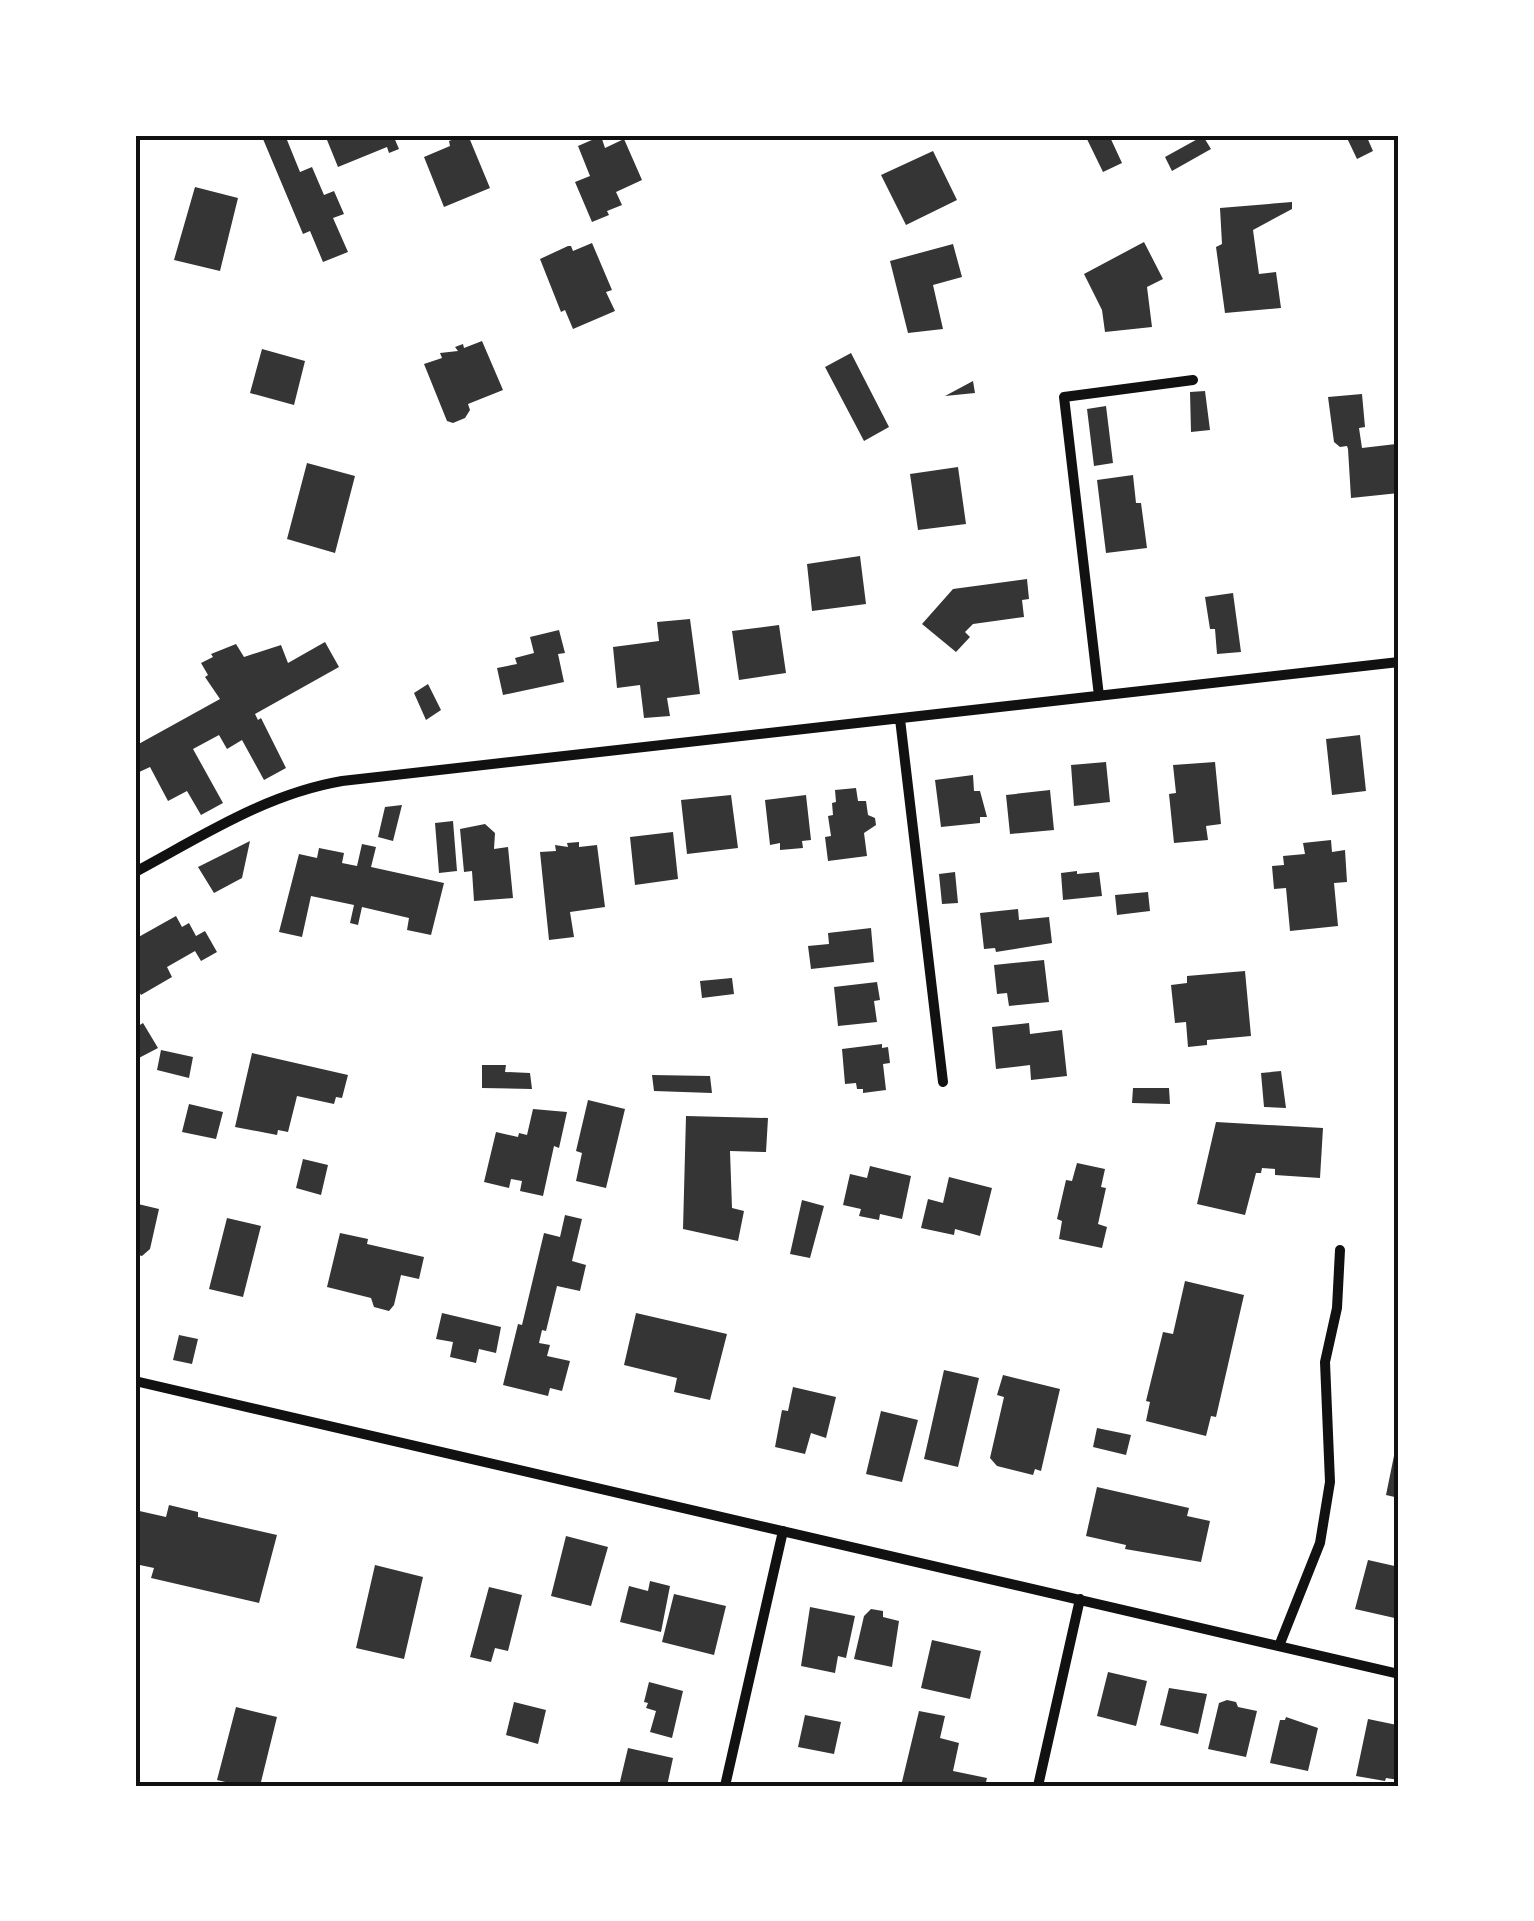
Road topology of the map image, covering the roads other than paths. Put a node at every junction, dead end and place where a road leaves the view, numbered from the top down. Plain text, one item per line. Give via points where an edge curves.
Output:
1 (1193, 380) dead end
2 (1399, 662) edge
3 (1099, 696) junction
4 (900, 719) junction
5 (135, 872) edge
6 (943, 1082) dead end
7 (1340, 1250) dead end
8 (135, 1381) edge
9 (783, 1530) junction
10 (1080, 1599) junction
11 (1279, 1646) junction
12 (1399, 1674) edge
13 (725, 1786) edge
14 (1038, 1786) edge

1 - 3 street via 1064,397
2 - 3 street
3 - 4 street
4 - 5 street via 303,788
4 - 6 street
7 - 11 street via 1325,1362 1328,1497 1320,1542
8 - 9 street
9 - 10 street
9 - 13 street
10 - 11 street
10 - 14 street
11 - 12 street

